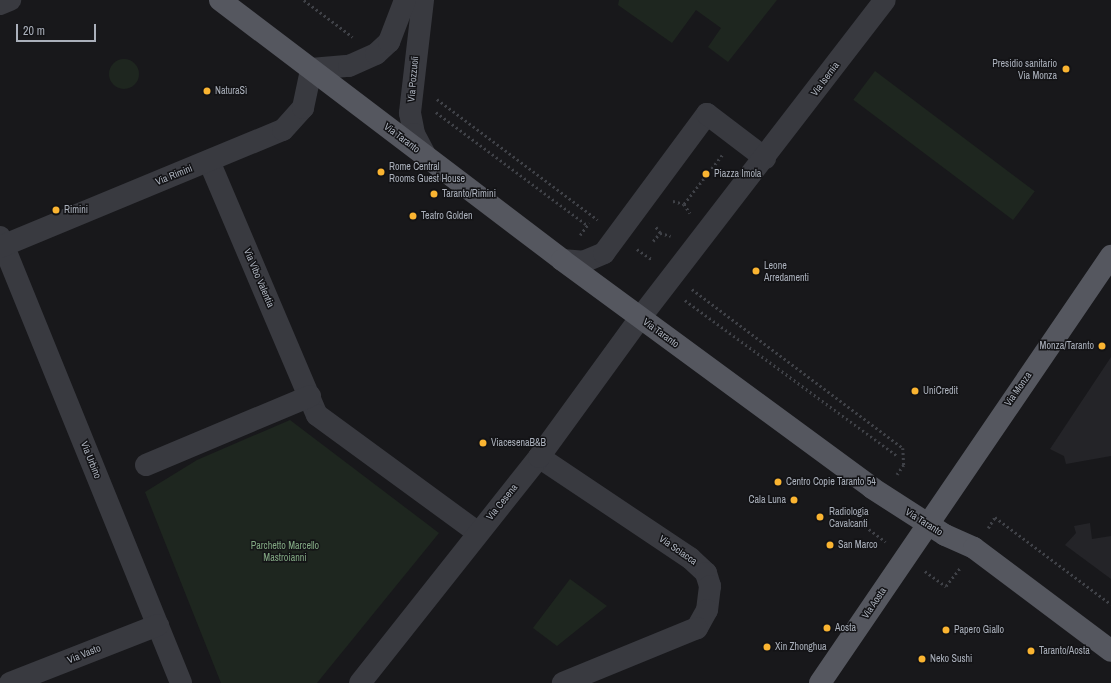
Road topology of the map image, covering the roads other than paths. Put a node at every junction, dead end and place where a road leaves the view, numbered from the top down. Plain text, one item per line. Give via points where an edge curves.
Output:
1 (10, 0) edge
2 (220, 0) edge
3 (405, 0) edge
4 (423, 0) edge
5 (885, 0) edge
6 (0, 4) edge
7 (311, 69) junction
8 (425, 155) junction
9 (765, 158) junction
10 (209, 161) junction
11 (1, 243) edge
12 (1111, 256) edge
13 (562, 260) junction
14 (640, 318) junction
15 (310, 396) junction
16 (539, 457) junction
17 (146, 465) dead end
18 (927, 523) junction
19 (477, 532) junction
20 (158, 625) junction
21 (1111, 651) edge
22 (10, 683) edge
23 (181, 683) edge
24 (361, 683) edge
25 (563, 683) edge
26 (820, 683) edge

1 - 6 street
2 - 7 main road, Via Taranto
3 - 7 street via 389,42 376,54 349,66
4 - 8 street, Via Pozzuoli via 411,80 410,113 414,134
5 - 9 street, Via Isernia
7 - 8 main road, Via Taranto
7 - 10 street, Via Rimini via 303,108 292,123
8 - 13 main road, Via Taranto
9 - 13 street via 707,114 608,248 591,260
9 - 14 street
10 - 11 street, Via Rimini
10 - 15 street, Via Vibo Valentia
11 - 20 street, Via Urbino
12 - 18 main road, Via Monza
13 - 14 main road, Via Taranto
14 - 16 street, Via Cesena
14 - 18 main road, Via Taranto via 872,488
15 - 17 street
15 - 19 street, Via Vibo Valentia via 317,415
16 - 19 street, Via Cesena
16 - 25 street, Via Sciacca via 690,558 706,573 710,586 706,615 697,628
18 - 21 main road, Via Taranto via 978,551
18 - 26 main road, Via Aosta
19 - 24 street, Via Cesena
20 - 22 street, Via Vasto
20 - 23 street, Via Urbino

